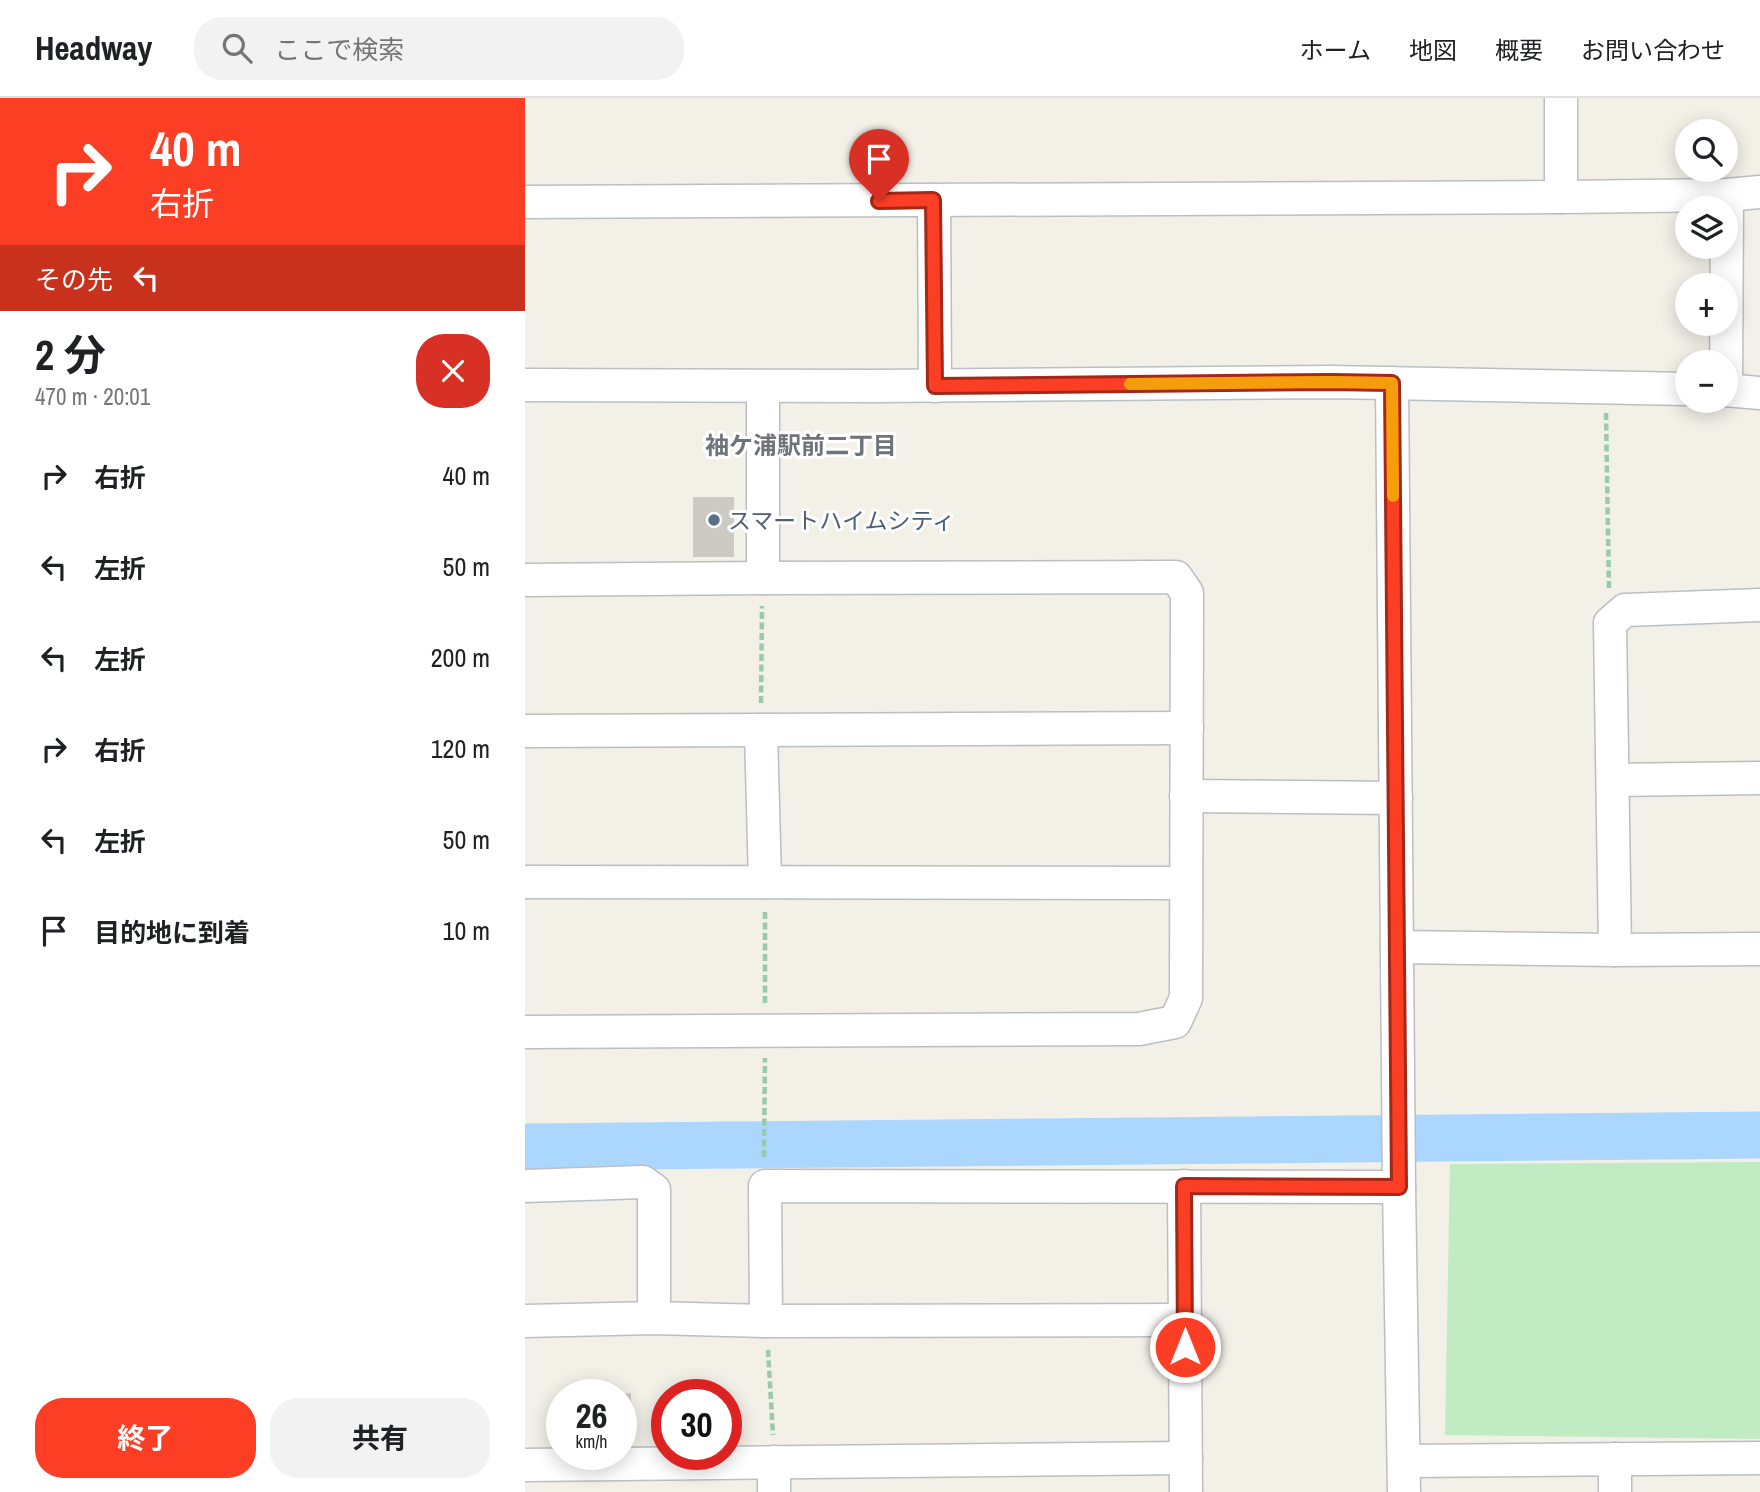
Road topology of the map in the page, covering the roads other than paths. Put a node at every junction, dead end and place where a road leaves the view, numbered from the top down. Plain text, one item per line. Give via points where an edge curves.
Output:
1 (1561, 98) edge
2 (1760, 192) edge
3 (1727, 195) junction
4 (1561, 197) junction
5 (933, 200) junction
6 (525, 202) edge
7 (1726, 350) edge
8 (1392, 383) junction
9 (525, 385) edge
10 (764, 386) junction
11 (935, 386) junction
12 (1675, 390) edge
13 (1738, 391) edge
14 (1760, 393) edge
15 (763, 578) junction
16 (525, 580) edge
17 (1760, 605) edge
18 (1187, 729) junction
19 (761, 730) junction
20 (525, 731) edge
21 (1760, 778) edge
22 (1613, 780) junction
23 (1187, 796) junction
24 (1395, 799) junction
25 (525, 881) edge
26 (765, 882) junction
27 (1186, 883) junction
28 (1397, 947) junction
29 (1760, 949) edge
30 (1615, 950) junction
31 (525, 1032) edge
32 (525, 1185) edge
33 (1184, 1186) junction
34 (1399, 1187) junction
35 (654, 1318) junction
36 (1185, 1320) junction
37 (525, 1321) edge
38 (766, 1321) junction
39 (1186, 1458) junction
40 (1760, 1458) edge
41 (1615, 1459) junction
42 (1404, 1461) junction
43 (525, 1465) edge
44 (774, 1477) edge
45 (1186, 1492) edge
46 (1404, 1492) edge
47 (1615, 1492) edge

1 - 4 street
2 - 3 street
3 - 4 street
3 - 7 street
4 - 5 street
5 - 6 street
5 - 11 street
8 - 11 street
8 - 12 street
8 - 24 street
9 - 10 street
10 - 11 street
10 - 15 street
13 - 14 street
15 - 16 street
15 - 18 street via 1176,577 1187,593
17 - 22 street via 1625,610 1610,623
18 - 19 street
18 - 23 street
19 - 20 street
19 - 26 street
21 - 22 street
22 - 30 street
23 - 24 street
23 - 27 street
24 - 28 street
25 - 26 street
26 - 27 street
27 - 31 street via 1186,998 1175,1022 1139,1029
28 - 30 street
28 - 34 street
29 - 30 street
32 - 35 street via 643,1182 654,1190
33 - 34 street
33 - 36 street
33 - 38 street via 765,1186
34 - 42 street
35 - 37 street
35 - 38 street
36 - 38 street
36 - 39 street
39 - 44 street
39 - 45 street
40 - 41 street
41 - 42 street
41 - 47 street
42 - 46 street
43 - 44 street

